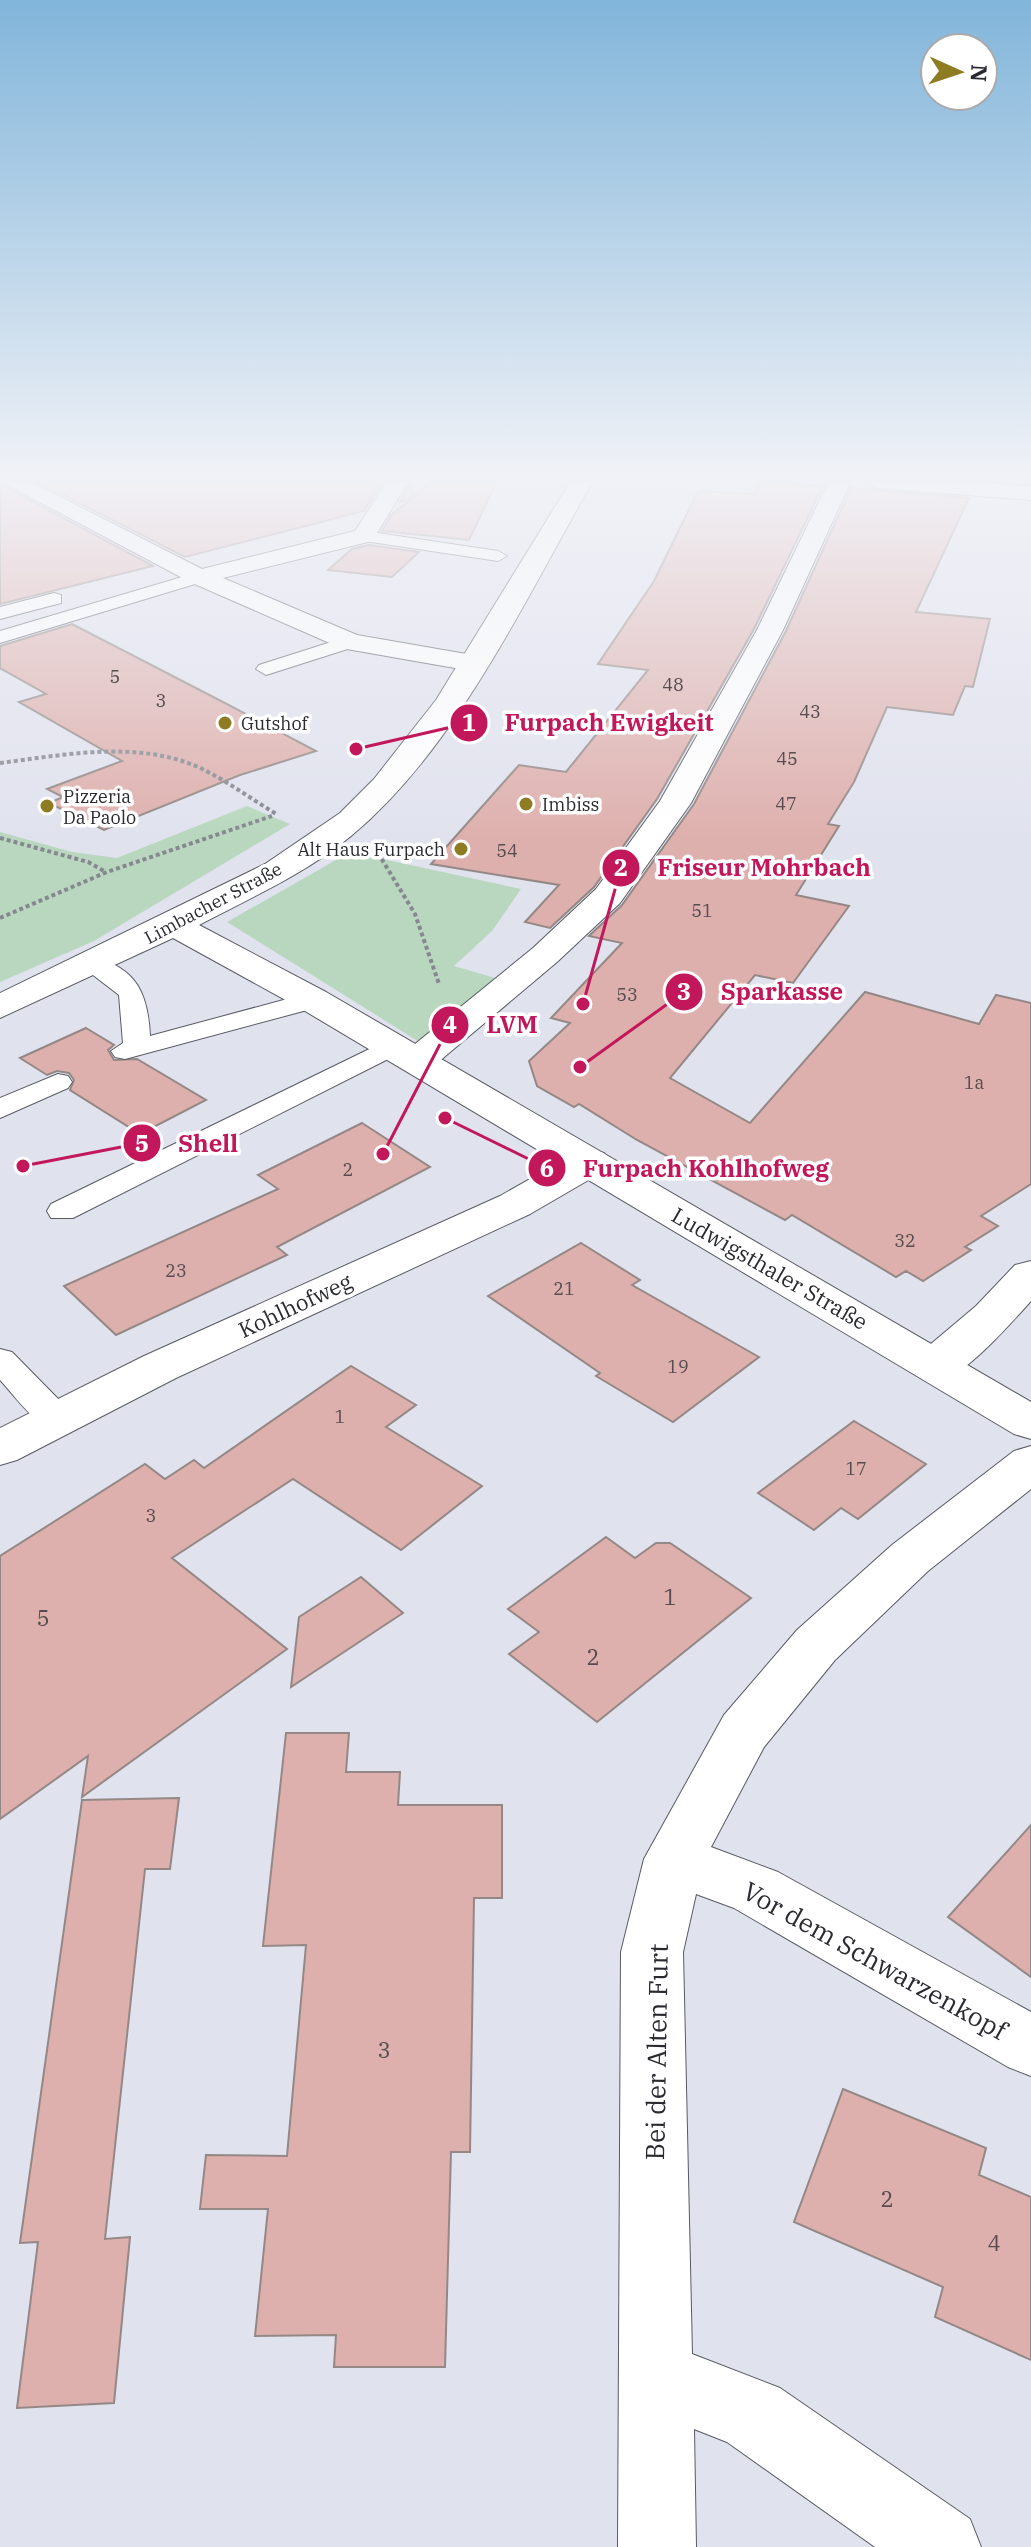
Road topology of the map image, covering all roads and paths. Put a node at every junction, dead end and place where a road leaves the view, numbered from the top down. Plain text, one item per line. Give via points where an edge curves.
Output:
1 (50, 600) edge
2 (112, 600) edge
3 (124, 600) edge
4 (252, 600) edge
5 (510, 600) edge
6 (784, 600) edge
7 (120, 601) junction
8 (0, 613) edge
9 (0, 637) edge
10 (350, 642) junction
11 (472, 663) junction
12 (266, 669) dead end
13 (0, 763) edge
14 (277, 814) junction
15 (335, 833) junction
16 (0, 838) edge
17 (375, 845) dead end
18 (107, 872) junction
19 (0, 918) edge
20 (174, 925) junction
21 (93, 965) junction
22 (313, 1000) junction
23 (0, 1007) edge
24 (455, 1031) junction
25 (404, 1054) junction
26 (58, 1082) dead end
27 (0, 1109) edge
28 (590, 1162) junction
29 (62, 1211) dead end
30 (1031, 1275) edge
31 (0, 1360) edge
32 (935, 1365) junction
33 (58, 1419) junction
34 (1031, 1423) edge
35 (0, 1448) edge
36 (1031, 1463) edge
37 (674, 1859) junction
38 (1031, 2046) edge
39 (657, 2377) junction
40 (657, 2547) edge
41 (942, 2547) edge

1 - 8 lane
2 - 7 lane
3 - 7 lane
4 - 10 street
5 - 11 street, Limbacher Straße
6 - 24 street via 675,803 608,896
7 - 9 lane
10 - 11 street
10 - 12 lane
11 - 15 street, Limbacher Straße via 438,719 385,785
13 - 14 path via 64,755 169,757
14 - 15 path
14 - 18 path
15 - 20 street, Limbacher Straße
16 - 18 path
17 - 24 path via 415,914
18 - 19 path
20 - 21 street, Limbacher Straße
20 - 22 street, Ludwigsthaler Straße
21 - 22 lane via 126,984 135,998 131,1048
21 - 23 street, Limbacher Straße
22 - 25 street, Ludwigsthaler Straße
24 - 25 street
25 - 28 street, Ludwigsthaler Straße
25 - 29 lane
26 - 27 lane
28 - 32 street, Ludwigsthaler Straße
28 - 33 street, Kohlhofweg via 515,1205
30 - 32 street
31 - 33 lane
32 - 34 street, Ludwigsthaler Straße
33 - 35 street, Kohlhofweg
36 - 37 street, Bei der Alten Furt via 910,1558 816,1645 744,1731
37 - 38 street, Vor dem Schwarzenkopf via 756,1890
37 - 39 street, Bei der Alten Furt via 652,1952
39 - 40 street, Bei der Alten Furt
39 - 41 street via 753,2415

